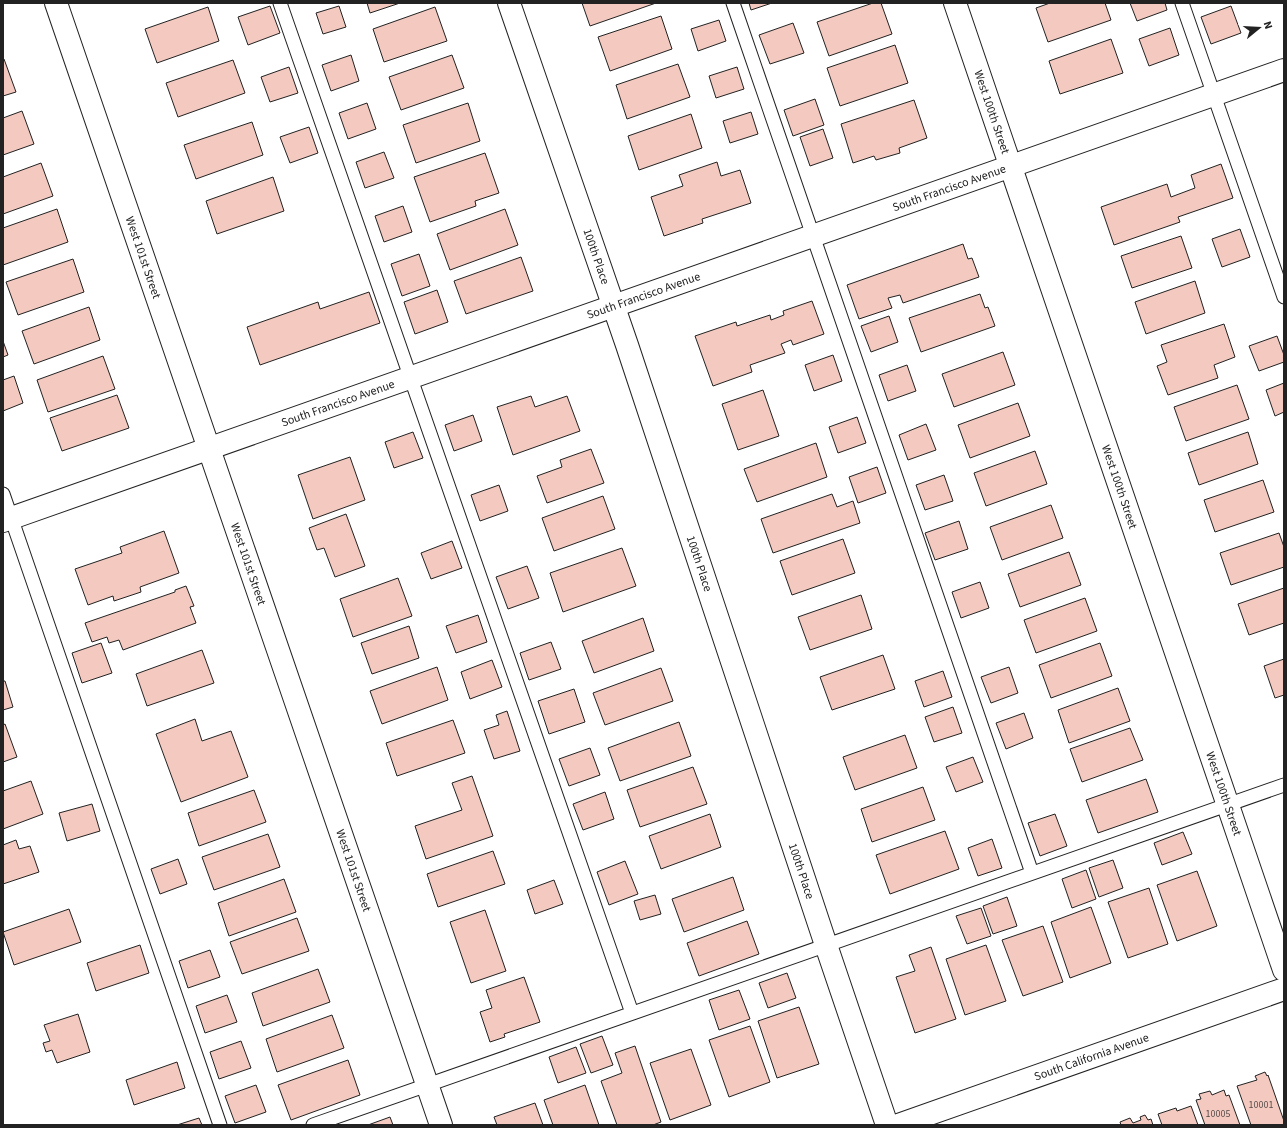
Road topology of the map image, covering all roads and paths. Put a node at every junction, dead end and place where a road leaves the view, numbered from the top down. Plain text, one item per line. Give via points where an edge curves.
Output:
1 (56, 3) edge
2 (280, 3) edge
3 (509, 3) edge
4 (733, 3) edge
5 (955, 3) edge
6 (1182, 3) edge
7 (1284, 70) edge
8 (1214, 95) junction
9 (1011, 166) junction
10 (813, 236) junction
11 (1284, 297) edge
12 (614, 306) junction
13 (411, 378) junction
14 (210, 449) junction
15 (3, 494) edge
16 (7, 520) edge
17 (1284, 785) edge
18 (1228, 804) junction
19 (1032, 873) junction
20 (826, 945) junction
21 (1284, 970) edge
22 (1284, 989) edge
23 (632, 1013) junction
24 (427, 1085) junction
25 (220, 1125) edge
26 (313, 1125) edge
27 (441, 1125) edge
28 (887, 1125) edge
29 (898, 1125) edge

1 - 14 street, West 101st Street
2 - 13 lane
3 - 12 street, 100th Place
4 - 10 lane
5 - 9 street, West 100th Street
6 - 8 lane
7 - 8 street, South Francisco Avenue
8 - 9 street, South Francisco Avenue
8 - 11 lane
9 - 10 street, South Francisco Avenue
9 - 18 street, West 100th Street
10 - 12 street, South Francisco Avenue
10 - 19 lane
12 - 13 street, South Francisco Avenue
12 - 20 street, 100th Place
13 - 14 street, South Francisco Avenue
13 - 23 lane
14 - 16 street, South Francisco Avenue
14 - 24 street, West 101st Street
15 - 16 lane
16 - 25 lane
17 - 18 lane
18 - 19 lane
18 - 21 street, West 100th Street
19 - 20 lane
20 - 23 lane
20 - 28 street, 100th Place
22 - 29 street, South California Avenue
23 - 24 lane
24 - 26 lane
24 - 27 street, West 101st Street

